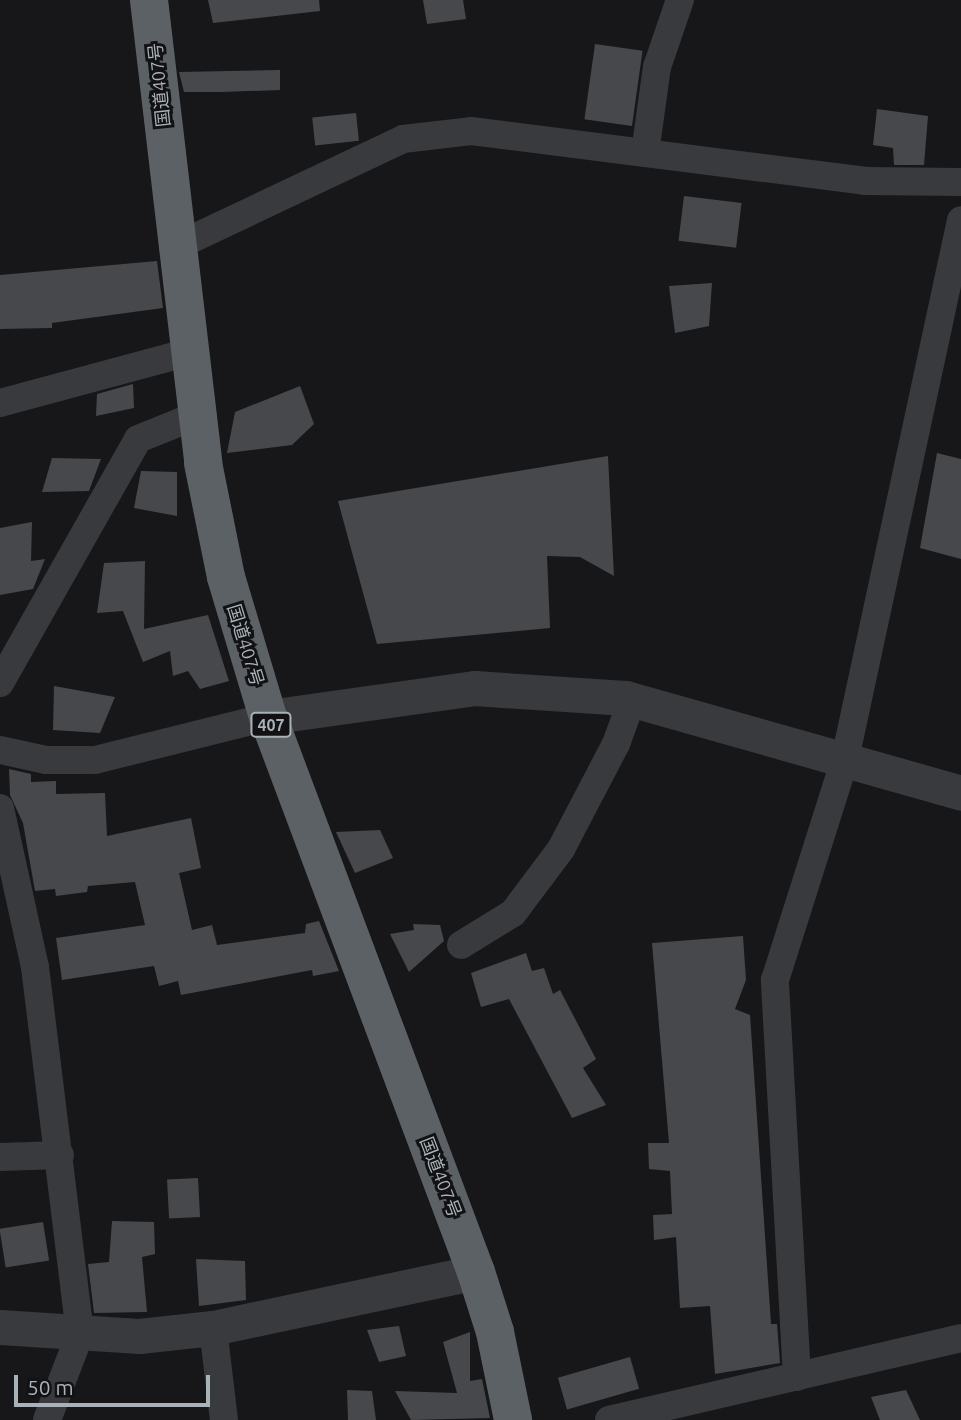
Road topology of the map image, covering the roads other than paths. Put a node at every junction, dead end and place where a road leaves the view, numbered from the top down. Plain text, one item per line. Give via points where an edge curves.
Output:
1 (149, 0) edge
2 (680, 0) edge
3 (645, 153) junction
4 (961, 182) edge
5 (961, 220) edge
6 (177, 246) junction
7 (189, 352) junction
8 (0, 403) edge
9 (198, 415) junction
10 (0, 682) edge
11 (632, 699) junction
12 (268, 717) junction
13 (0, 750) edge
14 (845, 760) junction
15 (961, 793) edge
16 (0, 808) edge
17 (461, 945) dead end
18 (60, 1154) junction
19 (0, 1157) edge
20 (477, 1272) junction
21 (0, 1327) edge
22 (213, 1328) junction
23 (80, 1334) junction
24 (961, 1338) edge
25 (797, 1377) junction
26 (47, 1420) edge
27 (224, 1420) edge
28 (513, 1420) edge
29 (609, 1420) edge

1 - 6 highway, 国道407号 / 407
2 - 3 street via 657,67
3 - 4 street via 865,181
3 - 6 street via 471,131 403,139
5 - 14 street
6 - 7 highway, 国道407号 / 407
7 - 8 street
7 - 9 highway, 国道407号 / 407
9 - 10 street via 138,439
9 - 12 highway, 国道407号 / 407 via 226,577
11 - 12 street via 474,688
11 - 14 street
11 - 17 street via 616,744 561,849 513,913
12 - 13 street via 94,760 46,760
12 - 20 highway, 国道407号 / 407
14 - 15 street
14 - 25 street via 775,980
16 - 18 street via 34,967
18 - 19 street
18 - 23 street
20 - 22 street
20 - 28 highway, 国道407号 / 407
21 - 23 street
22 - 23 street via 139,1336
22 - 27 street
23 - 26 street
24 - 25 street
25 - 29 street

